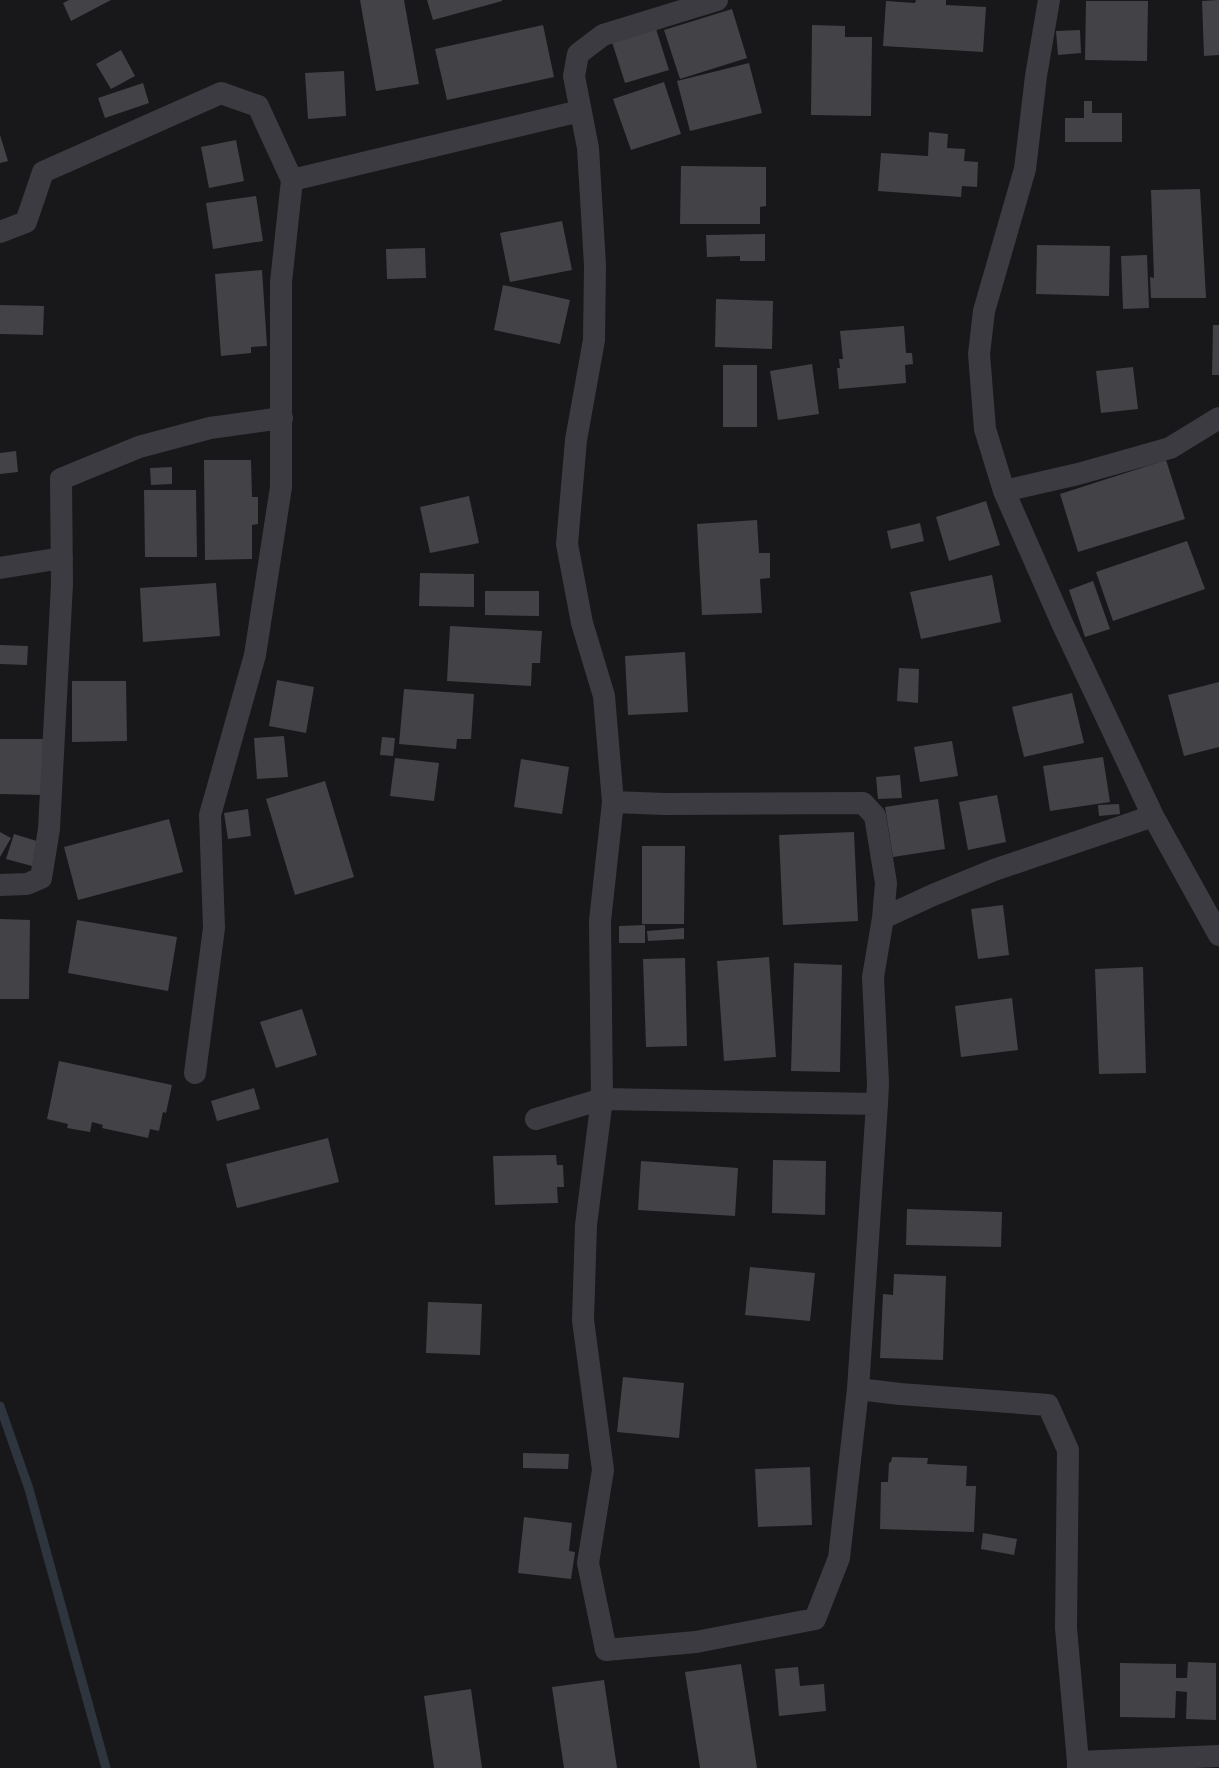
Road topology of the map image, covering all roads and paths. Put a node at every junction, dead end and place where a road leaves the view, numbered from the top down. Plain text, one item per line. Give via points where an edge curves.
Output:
1 (717, 0) edge
2 (1049, 0) edge
3 (580, 110) junction
4 (292, 180) junction
5 (0, 232) edge
6 (282, 418) junction
7 (1219, 418) edge
8 (1004, 492) junction
9 (62, 558) junction
10 (0, 568) edge
11 (613, 802) junction
12 (1153, 816) junction
13 (0, 885) edge
14 (883, 918) junction
15 (1219, 935) edge
16 (195, 1073) dead end
17 (602, 1099) junction
18 (878, 1104) junction
19 (536, 1119) dead end
20 (858, 1389) junction
21 (1219, 1756) edge
22 (1078, 1765) edge

1 - 3 street via 603,34 578,54 574,76
2 - 8 street via 1025,169 984,311 978,354 985,429
3 - 4 street
3 - 11 street via 588,148 594,340 576,440 568,544 582,623 604,696
4 - 5 street via 258,106 221,93 43,172 26,222
4 - 6 street via 282,282
6 - 9 street via 210,428 148,444 61,479
6 - 16 street via 281,487 255,655 210,815 214,928
7 - 8 street via 1170,448
8 - 12 street
9 - 10 street
9 - 13 street via 46,858 41,878 27,884
11 - 14 street via 863,803 875,816 886,883
11 - 17 street via 600,921
12 - 14 street via 994,870
12 - 15 street
14 - 18 street via 872,977
17 - 18 street
17 - 19 street
17 - 20 street via 586,1225 583,1320 603,1470 588,1563 606,1650 696,1642 815,1619 839,1558
18 - 20 street
20 - 22 street via 1048,1405 1068,1450 1066,1628
21 - 22 street

